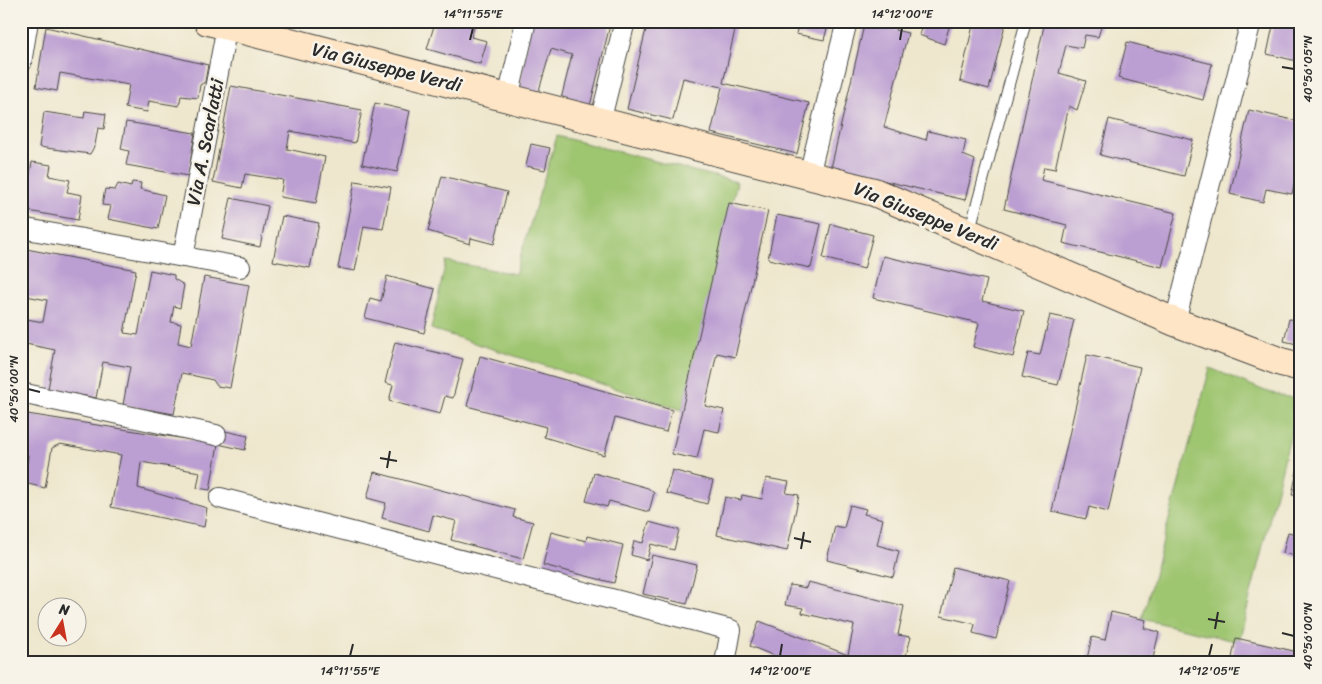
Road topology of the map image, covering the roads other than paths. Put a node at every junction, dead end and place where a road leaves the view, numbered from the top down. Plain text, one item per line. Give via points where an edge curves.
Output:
1 (28, 21) edge
2 (526, 21) edge
3 (625, 21) edge
4 (847, 21) edge
5 (1026, 21) edge
6 (1251, 21) edge
7 (218, 24) edge
8 (21, 62) edge
9 (508, 98) junction
10 (600, 122) junction
11 (809, 175) junction
12 (21, 228) edge
13 (969, 233) junction
14 (183, 257) junction
15 (240, 267) dead end
16 (1176, 322) junction
17 (1301, 367) edge
18 (21, 393) edge
19 (216, 435) dead end
20 (220, 498) dead end
21 (725, 663) edge

1 - 8 street
2 - 9 street
3 - 10 street
4 - 11 street
5 - 13 lane
6 - 16 street
7 - 9 street, Via Giuseppe Verdi
7 - 14 street, Via A. Scarlatti
9 - 10 street, Via Giuseppe Verdi
10 - 11 street, Via Giuseppe Verdi
11 - 13 street, Via Giuseppe Verdi via 874,192
12 - 14 street
13 - 16 street, Via Giuseppe Verdi
14 - 15 street
16 - 17 street, Via Giuseppe Verdi
18 - 19 street
20 - 21 street via 730,630

